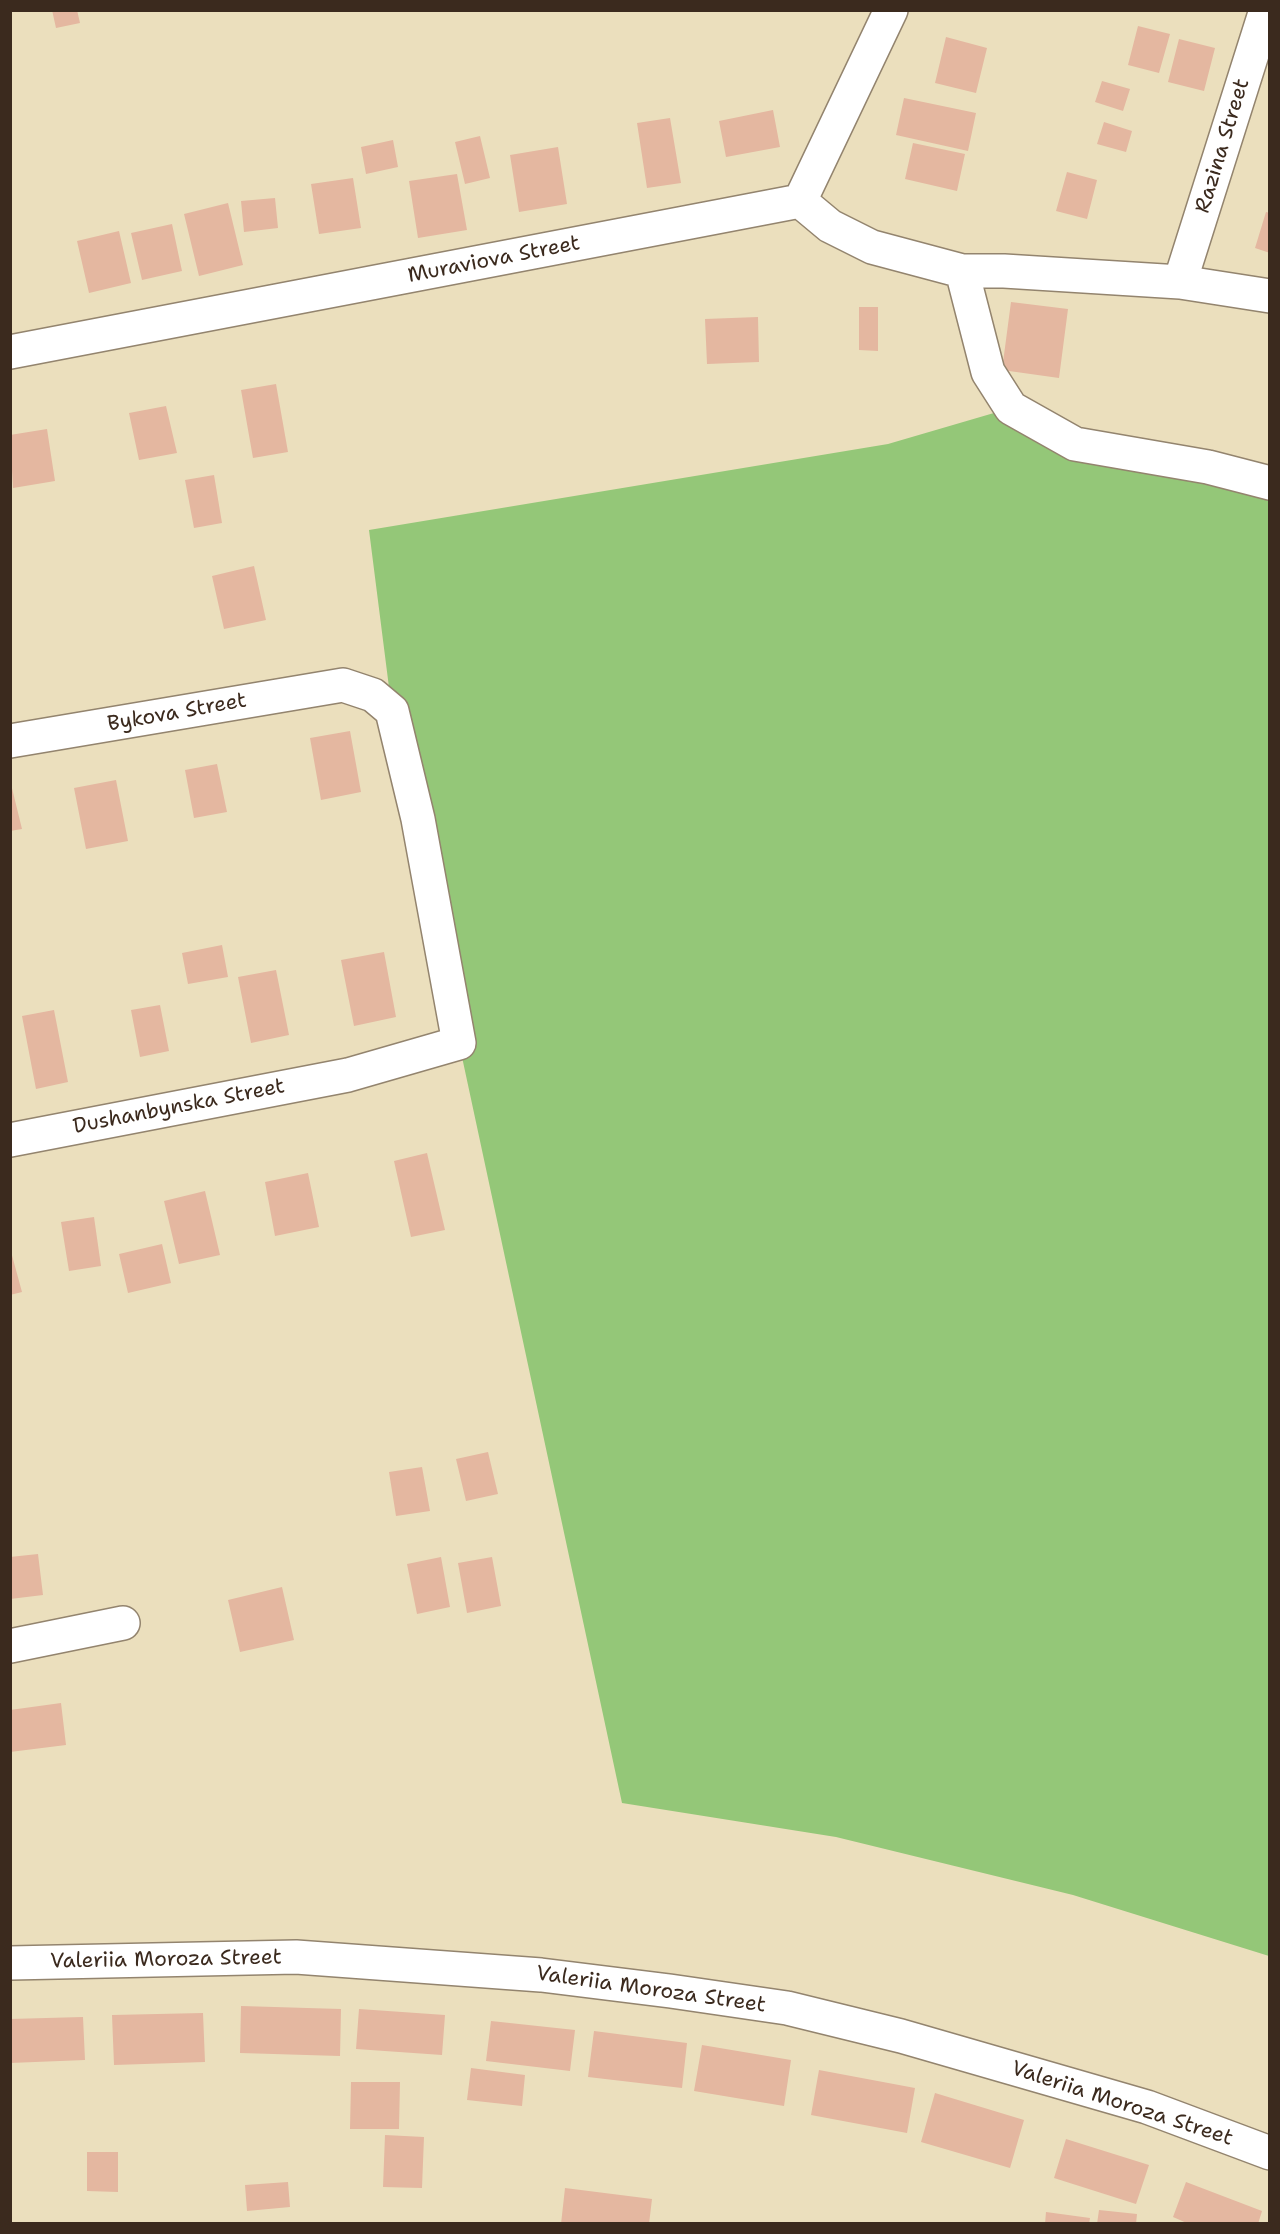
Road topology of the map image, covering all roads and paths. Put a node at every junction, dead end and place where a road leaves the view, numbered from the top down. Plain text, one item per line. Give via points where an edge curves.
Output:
1 (891, 10) edge
2 (1266, 10) edge
3 (800, 201) junction
4 (962, 272) junction
5 (1180, 282) junction
6 (1269, 296) edge
7 (10, 352) edge
8 (1269, 483) edge
9 (343, 685) joint
10 (10, 741) edge
11 (10, 1140) edge
12 (123, 1623) dead end
13 (10, 1646) edge
14 (10, 1963) edge
15 (1269, 2153) edge

1 - 3 street
2 - 5 street, Razina Street
3 - 4 street via 830,226 873,247
3 - 7 street, Muraviova Street
4 - 5 street
4 - 8 street via 987,372 1011,408 1076,444 1208,467
5 - 6 street
9 - 10 street, Bykova Street
9 - 11 street, Dushanbynska Street via 373,695 392,711 418,819 459,1043 348,1075
12 - 13 street
14 - 15 street, Valeriia Moroza Street via 296,1958 541,1974 787,2008 901,2036 1147,2107

